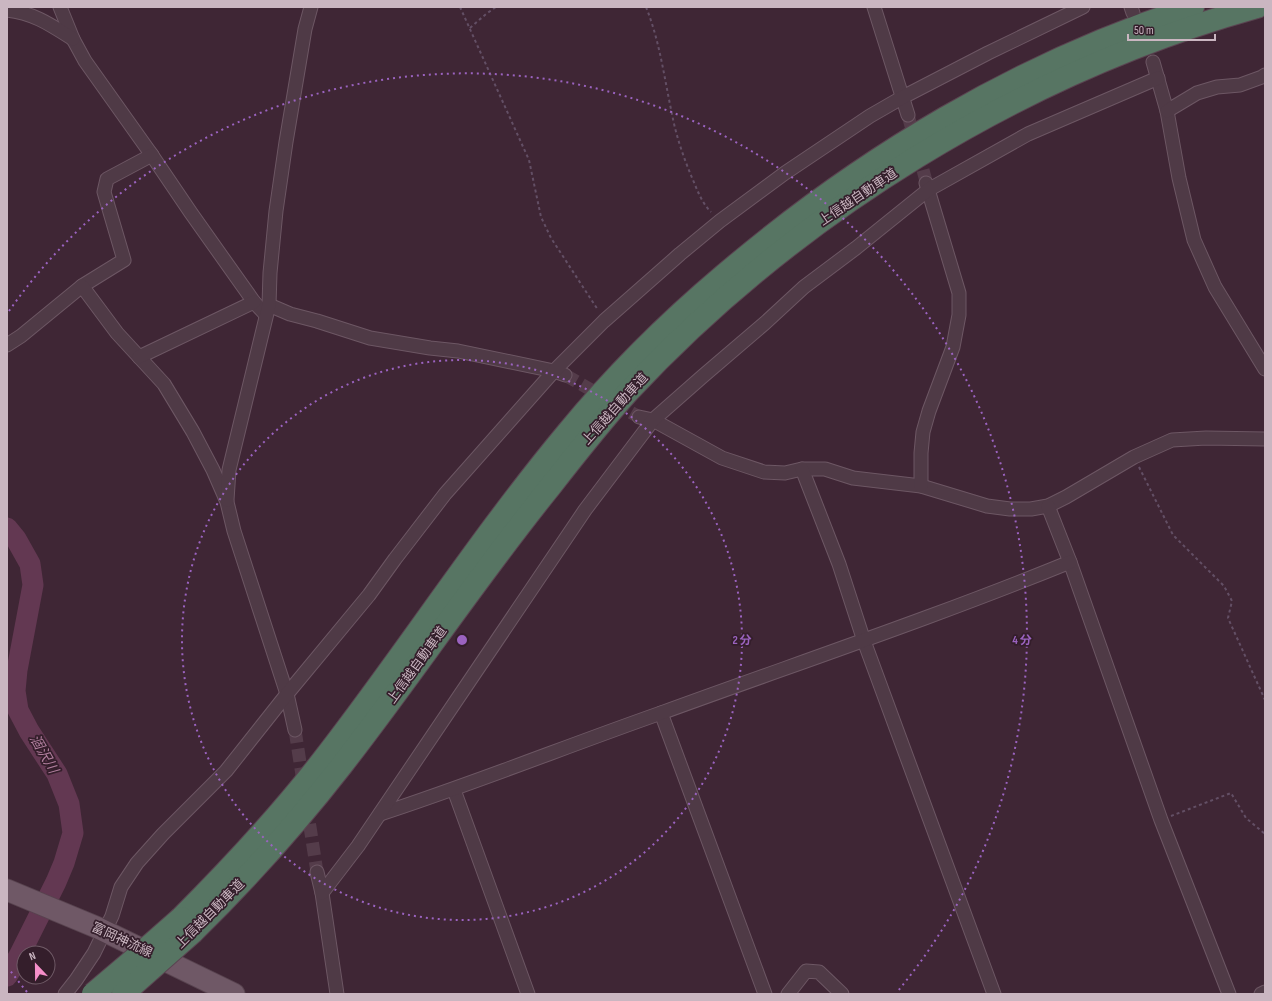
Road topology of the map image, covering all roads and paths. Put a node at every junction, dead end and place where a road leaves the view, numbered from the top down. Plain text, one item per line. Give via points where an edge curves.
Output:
1 (60, 7) edge
2 (311, 7) edge
3 (460, 7) edge
4 (496, 7) edge
5 (646, 7) edge
6 (874, 7) edge
7 (1084, 7) edge
8 (1193, 7) edge
9 (1256, 7) edge
10 (7, 10) edge
11 (470, 28) junction
12 (73, 39) junction
13 (1152, 62) dead end
14 (1265, 75) edge
15 (1158, 78) junction
16 (903, 97) junction
17 (1167, 111) junction
18 (908, 115) tunnel mouth
19 (152, 155) junction
20 (927, 186) junction
21 (720, 221) junction
22 (82, 286) junction
23 (254, 302) junction
24 (268, 310) junction
25 (604, 321) junction
26 (7, 345) edge
27 (139, 357) junction
28 (1265, 369) edge
29 (559, 373) junction
30 (639, 417) tunnel mouth
31 (653, 420) junction
32 (1265, 439) edge
33 (1134, 458) junction
34 (802, 469) junction
35 (921, 486) junction
36 (227, 502) junction
37 (1048, 506) junction
38 (1070, 562) junction
39 (864, 641) junction
40 (287, 694) junction
41 (1265, 700) edge
42 (660, 713) junction
43 (295, 730) tunnel mouth
44 (454, 790) junction
45 (380, 814) junction
46 (1161, 820) junction
47 (1265, 834) edge
48 (317, 872) tunnel mouth
49 (7, 890) edge
50 (322, 893) junction
51 (187, 925) junction
52 (100, 929) junction
53 (1265, 992) edge
54 (65, 994) edge
55 (93, 994) edge
56 (122, 994) edge
57 (234, 994) edge
58 (337, 994) edge
59 (528, 994) edge
60 (765, 994) edge
61 (788, 994) edge
62 (842, 994) edge
63 (994, 994) edge
64 (1229, 994) edge
65 (1261, 994) edge

1 - 12 street
2 - 24 street via 305,29 276,211
3 - 11 path
4 - 11 path
5 - 21 path via 652,21 685,161 705,206
6 - 16 street
7 - 16 street
8 - 51 highway, 上信越自動車道 via 1071,54 1028,74 930,127 883,156 786,224 695,300 611,382 569,430 530,478 328,753 256,840 219,880
9 - 51 highway, 上信越自動車道 via 1182,30 1133,49 1040,90 990,116 898,169 801,236 765,265 670,349 627,393 514,532 348,758 310,805 232,894
10 - 12 street via 49,23
11 - 25 path via 529,160 541,217 551,238
12 - 19 street via 85,61
13 - 15 street
14 - 17 street via 1240,85 1217,87 1197,93
15 - 17 street
15 - 20 street via 1028,134
16 - 18 street
16 - 21 street via 785,173
17 - 28 street via 1194,240 1215,287
19 - 22 street via 107,179 104,192 124,260
19 - 23 street
20 - 31 street via 856,248 804,287
20 - 35 street via 959,293 959,315 952,347 923,432
21 - 25 street
22 - 26 street
22 - 27 street via 116,333
23 - 24 street
23 - 27 street
24 - 29 street via 317,321 370,338 458,351
24 - 36 street via 229,470
25 - 29 street
27 - 36 street via 164,384 193,432
29 - 40 street via 445,494 369,595
30 - 31 street
31 - 34 street via 722,458 757,470 785,473
31 - 45 street via 585,510
32 - 33 street via 1172,440
33 - 37 street
33 - 41 path via 1173,535 1224,586 1232,600 1228,618
34 - 35 street via 825,469 853,478
34 - 39 street via 839,564
35 - 37 street via 987,506 1017,510
36 - 40 street
37 - 38 street
38 - 39 street
38 - 46 street
39 - 42 street
39 - 63 street
40 - 43 street
40 - 52 street via 226,771 137,863 121,887 112,916
42 - 44 street
42 - 60 street
44 - 45 street
44 - 59 street
45 - 50 street
46 - 47 path via 1231,792 1246,818
46 - 64 street
48 - 50 street
49 - 52 main road, 富岡神流線
50 - 58 street
51 - 55 highway, 上信越自動車道, bridge via 139,955
51 - 56 highway, 上信越自動車道, bridge
52 - 54 street via 94,953
52 - 57 main road, 富岡神流線
53 - 65 street
61 - 62 street via 806,971 820,972

